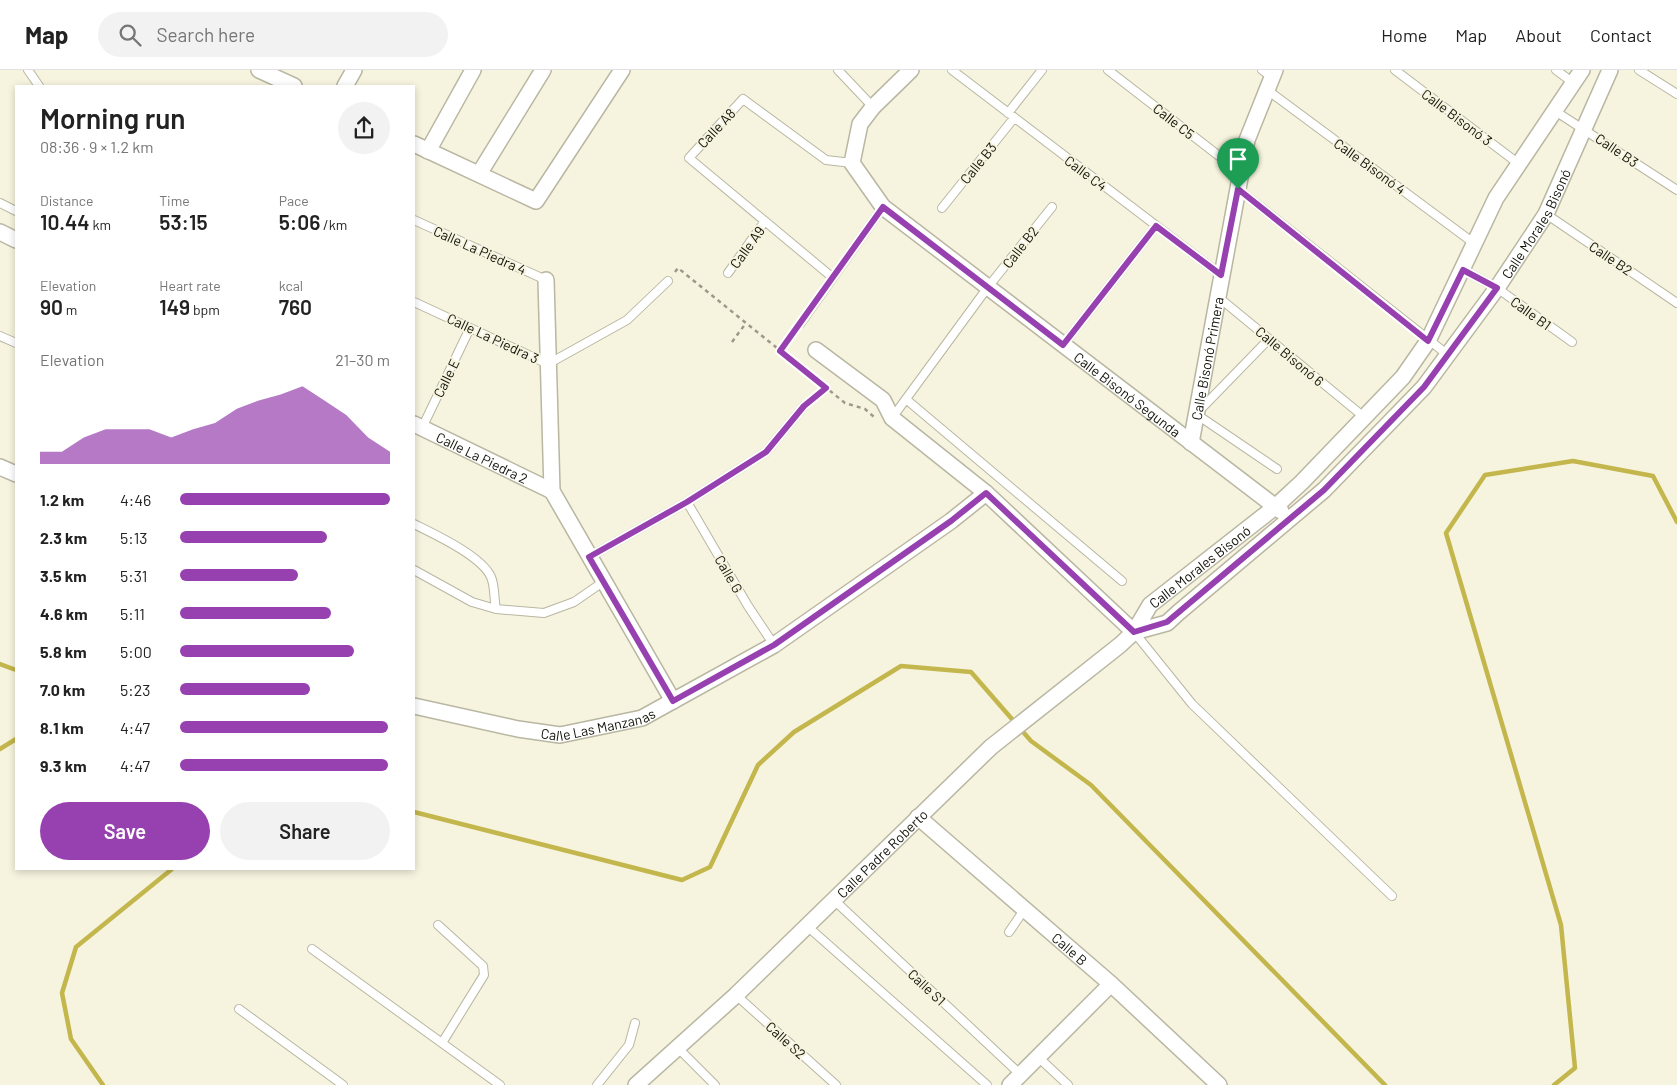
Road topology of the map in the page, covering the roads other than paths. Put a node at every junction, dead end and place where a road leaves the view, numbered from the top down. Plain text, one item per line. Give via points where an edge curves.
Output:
1 (28, 70) edge
2 (259, 70) edge
3 (354, 70) edge
4 (473, 70) edge
5 (543, 70) edge
6 (622, 70) edge
7 (838, 70) edge
8 (910, 70) edge
9 (952, 70) edge
10 (1042, 70) edge
11 (1108, 70) edge
12 (1395, 70) edge
13 (1556, 70) edge
14 (1582, 70) edge
15 (1610, 70) edge
16 (1639, 70) edge
17 (1269, 77) edge
18 (1575, 84) junction
19 (38, 85) edge
20 (292, 85) edge
21 (346, 85) edge
22 (1677, 94) edge
23 (873, 107) junction
24 (1555, 111) junction
25 (1011, 115) junction
26 (1584, 128) junction
27 (415, 144) edge
28 (428, 151) junction
29 (852, 163) junction
30 (1519, 164) junction
31 (1241, 173) junction
32 (479, 174) junction
33 (1238, 189) junction
34 (1677, 190) edge
35 (0, 203) edge
36 (883, 207) junction
37 (1052, 207) dead end
38 (942, 208) dead end
39 (15, 210) edge
40 (1546, 214) junction
41 (415, 220) edge
42 (765, 221) junction
43 (1156, 226) junction
44 (0, 232) edge
45 (15, 240) edge
46 (1475, 244) junction
47 (1463, 270) junction
48 (728, 273) dead end
49 (1221, 275) junction
50 (832, 277) junction
51 (546, 280) joint
52 (668, 281) road end
53 (988, 287) junction
54 (1497, 288) junction
55 (1217, 296) junction
56 (415, 302) edge
57 (1677, 303) edge
58 (800, 324) road end
59 (470, 328) junction
60 (0, 336) edge
61 (1269, 339) junction
62 (1428, 341) junction
63 (1572, 342) dead end
64 (15, 343) edge
65 (1063, 345) junction
66 (816, 350) dead end
67 (1448, 355) junction
68 (548, 364) junction
69 (907, 400) junction
70 (804, 406) road end
71 (1196, 414) junction
72 (1364, 417) junction
73 (886, 420) junction
74 (418, 426) edge
75 (1191, 443) junction
76 (0, 467) edge
77 (1277, 469) dead end
78 (15, 474) edge
79 (552, 491) junction
80 (986, 493) junction
81 (687, 502) junction
82 (1274, 507) junction
83 (1291, 518) junction
84 (415, 524) edge
85 (589, 557) junction
86 (415, 571) edge
87 (1122, 580) dead end
88 (603, 582) junction
89 (496, 609) junction
90 (1134, 632) junction
91 (774, 645) junction
92 (673, 701) junction
93 (415, 706) edge
94 (918, 817) junction
95 (1392, 896) dead end
96 (834, 900) junction
97 (1024, 910) junction
98 (438, 925) dead end
99 (807, 926) junction
100 (1009, 932) dead end
101 (312, 949) dead end
102 (1111, 984) junction
103 (736, 995) junction
104 (239, 1010) dead end
105 (635, 1023) dead end
106 (442, 1043) junction
107 (678, 1048) junction
108 (1038, 1057) junction
109 (1015, 1080) edge
110 (343, 1085) edge
111 (500, 1085) edge
112 (597, 1085) edge
113 (636, 1085) edge
114 (715, 1085) edge
115 (836, 1085) edge
116 (987, 1085) edge
117 (1068, 1085) edge
118 (1220, 1085) edge

1 - 19 lane
2 - 20 street
3 - 21 street
4 - 28 street
5 - 32 street
6 - 32 street via 536,201
7 - 23 lane
8 - 23 street
9 - 25 lane, Calle C4
10 - 25 lane, Calle B3
11 - 31 lane, Calle C5
12 - 30 lane, Calle Bisonó 3
13 - 18 lane
14 - 18 street, Calle Morales Bisonó
15 - 26 street, Calle Morales Bisonó
16 - 22 lane
17 - 31 street, Calle Bisonó Primera via 1247,140
17 - 46 lane, Calle Bisonó 4
18 - 24 street, Calle Morales Bisonó
23 - 29 street via 860,124
24 - 26 lane, Calle B3
24 - 30 street, Calle Morales Bisonó
25 - 38 lane, Calle B3
25 - 43 lane, Calle C4
26 - 34 lane, Calle B3
26 - 40 street, Calle Morales Bisonó
27 - 28 street
28 - 32 street
29 - 36 street, Calle Bisonó Segunda
29 - 42 lane, Calle A8 via 826,160 743,99 689,158
30 - 46 street, Calle Morales Bisonó via 1496,198
31 - 33 street, Calle Bisonó Primera
33 - 49 street, Calle Bisonó Primera
33 - 62 lane
35 - 39 lane
36 - 50 lane
36 - 53 street, Calle Bisonó Segunda
37 - 53 lane, Calle B2
40 - 54 street, Calle Morales Bisonó
40 - 57 lane, Calle B2
41 - 51 lane, Calle La Piedra 4
42 - 48 lane, Calle A9
42 - 50 lane, Calle A8
43 - 49 lane, Calle C4
43 - 65 lane
44 - 45 street
46 - 47 street, Calle Morales Bisonó
47 - 54 lane, Calle B1
47 - 62 street, Calle Morales Bisonó
49 - 55 street, Calle Bisonó Primera
50 - 58 lane
51 - 68 street
52 - 68 lane, Calle La Piedra 3 via 627,320
53 - 65 street, Calle Bisonó Segunda
53 - 69 lane, Calle B2
54 - 63 lane, Calle B1
54 - 67 street, Calle Morales Bisonó
55 - 61 lane, Calle Bisonó 6
55 - 71 street, Calle Bisonó Primera
56 - 59 lane, Calle La Piedra 3
59 - 68 lane, Calle La Piedra 3
59 - 74 lane, Calle E
60 - 64 lane
61 - 71 lane
61 - 72 lane, Calle Bisonó 6
62 - 67 lane
62 - 72 street, Calle Morales Bisonó via 1403,377
65 - 75 street, Calle Bisonó Segunda
66 - 73 street via 883,400
67 - 83 street, Calle Morales Bisonó via 1424,387 1324,490
68 - 79 street
69 - 73 lane, Calle B2
69 - 87 lane
70 - 81 lane via 766,452
71 - 75 street, Calle Bisonó Primera
71 - 77 lane
72 - 82 street, Calle Morales Bisonó
73 - 80 street
74 - 79 street, Calle La Piedra 2
75 - 82 street, Calle Bisonó Segunda
76 - 78 street
79 - 85 street
80 - 90 street
80 - 91 street, Calle Las Manzanas
81 - 85 lane
81 - 91 lane, Calle G
82 - 83 street, Calle Bisonó Segunda
82 - 90 street, Calle Morales Bisonó via 1150,605
83 - 90 street, Calle Morales Bisonó via 1167,622
84 - 89 lane via 456,544 487,572 492,578
85 - 88 street
86 - 89 lane via 472,602
88 - 89 lane via 574,602 550,612
88 - 92 street
90 - 94 street, Calle Padre Roberto via 991,747
90 - 95 lane via 1192,704
91 - 92 street, Calle Las Manzanas
92 - 93 street, Calle Las Manzanas via 642,718 560,734 518,729
94 - 96 street, Calle Padre Roberto
94 - 97 street, Calle B
96 - 99 street, Calle Padre Roberto
96 - 109 lane, Calle S1
97 - 100 lane
97 - 102 street, Calle B
98 - 106 lane via 483,966 484,975
99 - 103 street, Calle Padre Roberto
99 - 116 lane
101 - 106 lane
102 - 108 street
102 - 118 street, Calle B
103 - 107 street, Calle Padre Roberto
103 - 115 lane, Calle S2
104 - 110 lane
105 - 112 lane via 629,1045
106 - 111 lane
107 - 113 street, Calle Padre Roberto
107 - 114 lane
108 - 109 street
108 - 117 lane

